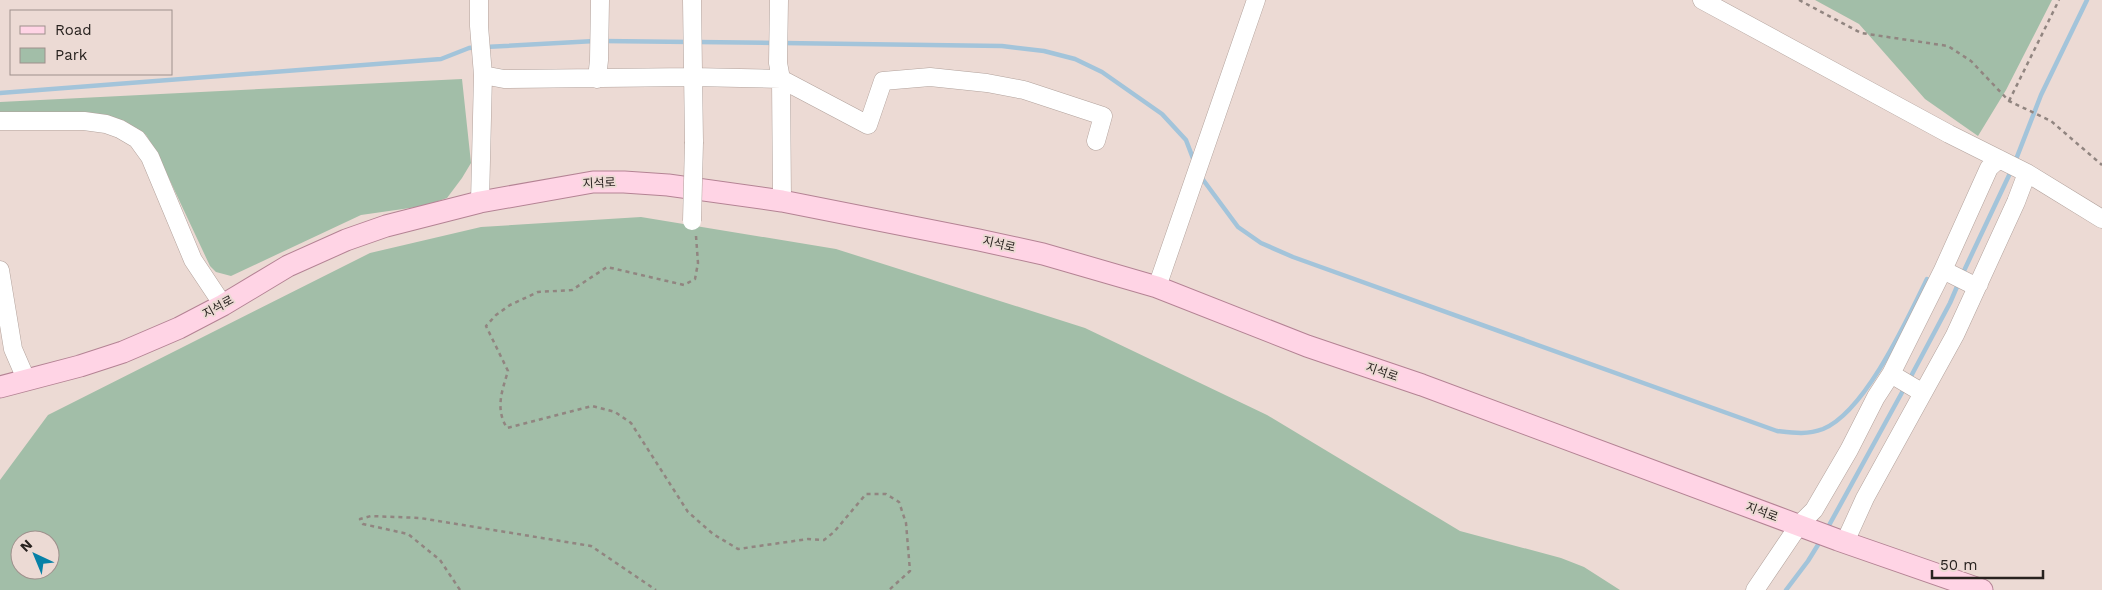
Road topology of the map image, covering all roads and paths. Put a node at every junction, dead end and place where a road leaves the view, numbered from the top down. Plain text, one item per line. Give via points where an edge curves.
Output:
1 (479, 0) edge
2 (600, 0) edge
3 (692, 0) edge
4 (779, 0) edge
5 (1256, 0) edge
6 (1702, 0) edge
7 (1799, 0) edge
8 (2059, 0) edge
9 (693, 70) junction
10 (780, 71) junction
11 (483, 75) junction
12 (597, 79) junction
13 (2009, 101) junction
14 (0, 121) edge
15 (1096, 141) dead end
16 (1999, 159) junction
17 (2102, 165) edge
18 (2027, 173) junction
19 (782, 201) junction
20 (480, 202) junction
21 (2102, 219) edge
22 (694, 228) joint
23 (0, 270) edge
24 (1945, 271) junction
25 (1976, 284) junction
26 (1157, 287) junction
27 (223, 305) junction
28 (1891, 374) junction
29 (26, 379) junction
30 (0, 387) edge
31 (1923, 393) junction
32 (1801, 526) junction
33 (1842, 541) junction
34 (647, 583) junction
35 (460, 590) edge
36 (647, 590) edge
37 (656, 590) edge
38 (890, 590) edge
39 (1755, 590) edge
40 (1982, 590) edge

1 - 11 street
2 - 12 street
3 - 9 street
4 - 10 street
5 - 26 street
6 - 16 street
7 - 13 path via 1861,33 1948,46 1971,61
8 - 13 path
9 - 10 street
9 - 12 street
9 - 22 street, bridge
10 - 15 street via 868,125 883,81 930,77 1024,90 1103,116
10 - 19 street
11 - 12 street via 504,79
11 - 20 street
13 - 17 path via 2046,119
14 - 27 street via 84,121 106,124 137,139 150,157 193,260
16 - 18 street
16 - 24 street via 1989,168
18 - 21 street
18 - 25 street
19 - 20 main road, 지석로 via 668,185 593,182
19 - 26 main road, 지석로 via 1034,252
20 - 27 main road, 지석로 via 386,226 346,240 288,266
22 - 38 path via 698,263 695,279 684,285 607,267 572,290 538,292 496,315 486,326 508,371 501,393 501,417 507,428 592,406 615,412 631,423 688,512 713,534 738,549 808,539 824,540 866,494 886,494 899,502 906,523 910,571
23 - 29 street via 13,349
24 - 25 street
24 - 28 street
25 - 31 street via 1954,335
26 - 32 main road, 지석로 via 1307,346 1422,385
27 - 29 main road, 지석로 via 180,328 123,352
28 - 31 street
28 - 32 street via 1814,510
29 - 30 main road, 지석로
31 - 33 street
32 - 33 main road, 지석로
32 - 39 street
33 - 40 main road, 지석로
34 - 35 path via 591,546 492,531 450,521 371,516 360,519 364,524 408,534 440,560
34 - 36 path
34 - 37 path

